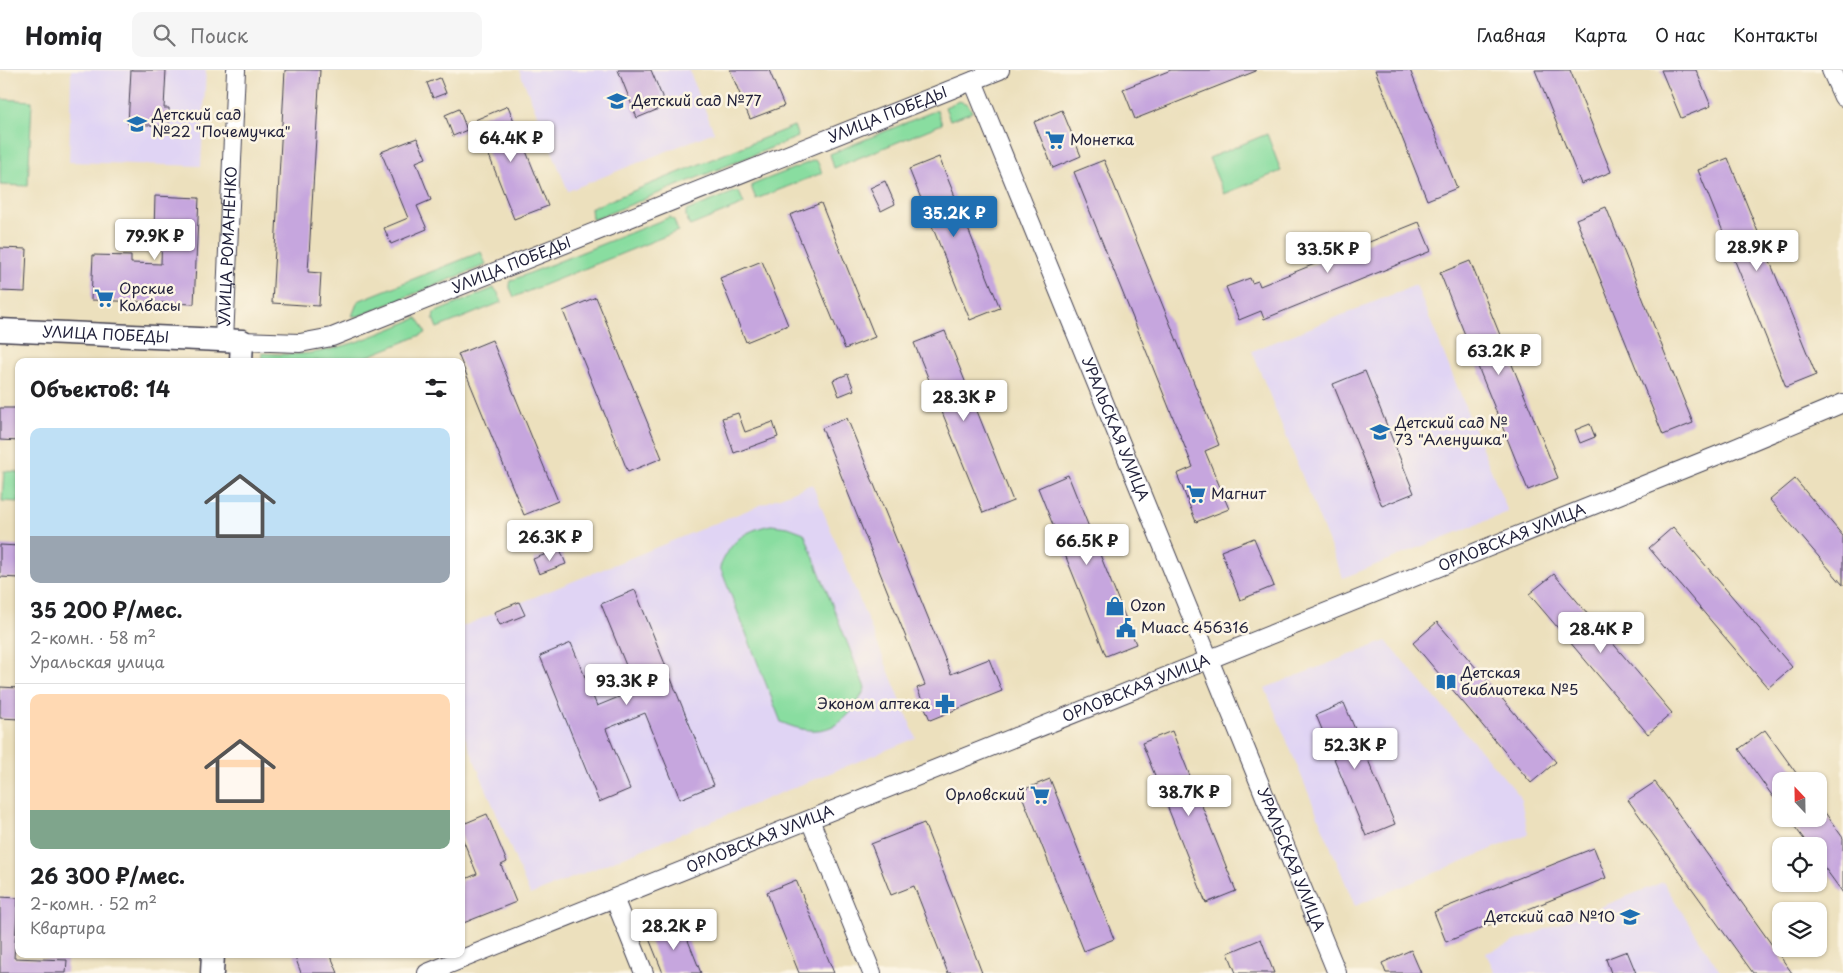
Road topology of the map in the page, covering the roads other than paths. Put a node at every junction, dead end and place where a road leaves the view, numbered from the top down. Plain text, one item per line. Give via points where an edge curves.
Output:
1 (236, 70) edge
2 (1000, 70) edge
3 (1832, 70) edge
4 (973, 81) junction
5 (1843, 97) edge
6 (0, 330) edge
7 (236, 347) edge
8 (1843, 403) edge
9 (1209, 660) junction
10 (810, 820) junction
11 (614, 898) junction
12 (213, 958) edge
13 (464, 958) edge
14 (465, 958) edge
15 (212, 973) edge
16 (427, 973) edge
17 (644, 973) edge
18 (872, 973) edge
19 (1337, 973) edge

1 - 7 street, УЛИЦА РОМАНЕНКО via 232,153
2 - 4 street, УЛИЦА ПОБЕДЫ
3 - 5 street
4 - 7 street, УЛИЦА ПОБЕДЫ via 332,337 300,343
4 - 9 street, УРАЛЬСКАЯ УЛИЦА
6 - 7 main road, УЛИЦА ПОБЕДЫ
8 - 9 street, ОРЛОВСКАЯ УЛИЦА
9 - 10 street, ОРЛОВСКАЯ УЛИЦА
9 - 19 street, УРАЛЬСКАЯ УЛИЦА
10 - 11 street, ОРЛОВСКАЯ УЛИЦА
10 - 18 street
11 - 14 street, ОРЛОВСКАЯ УЛИЦА
11 - 17 street
12 - 15 main road
13 - 16 street, ОРЛОВСКАЯ УЛИЦА

